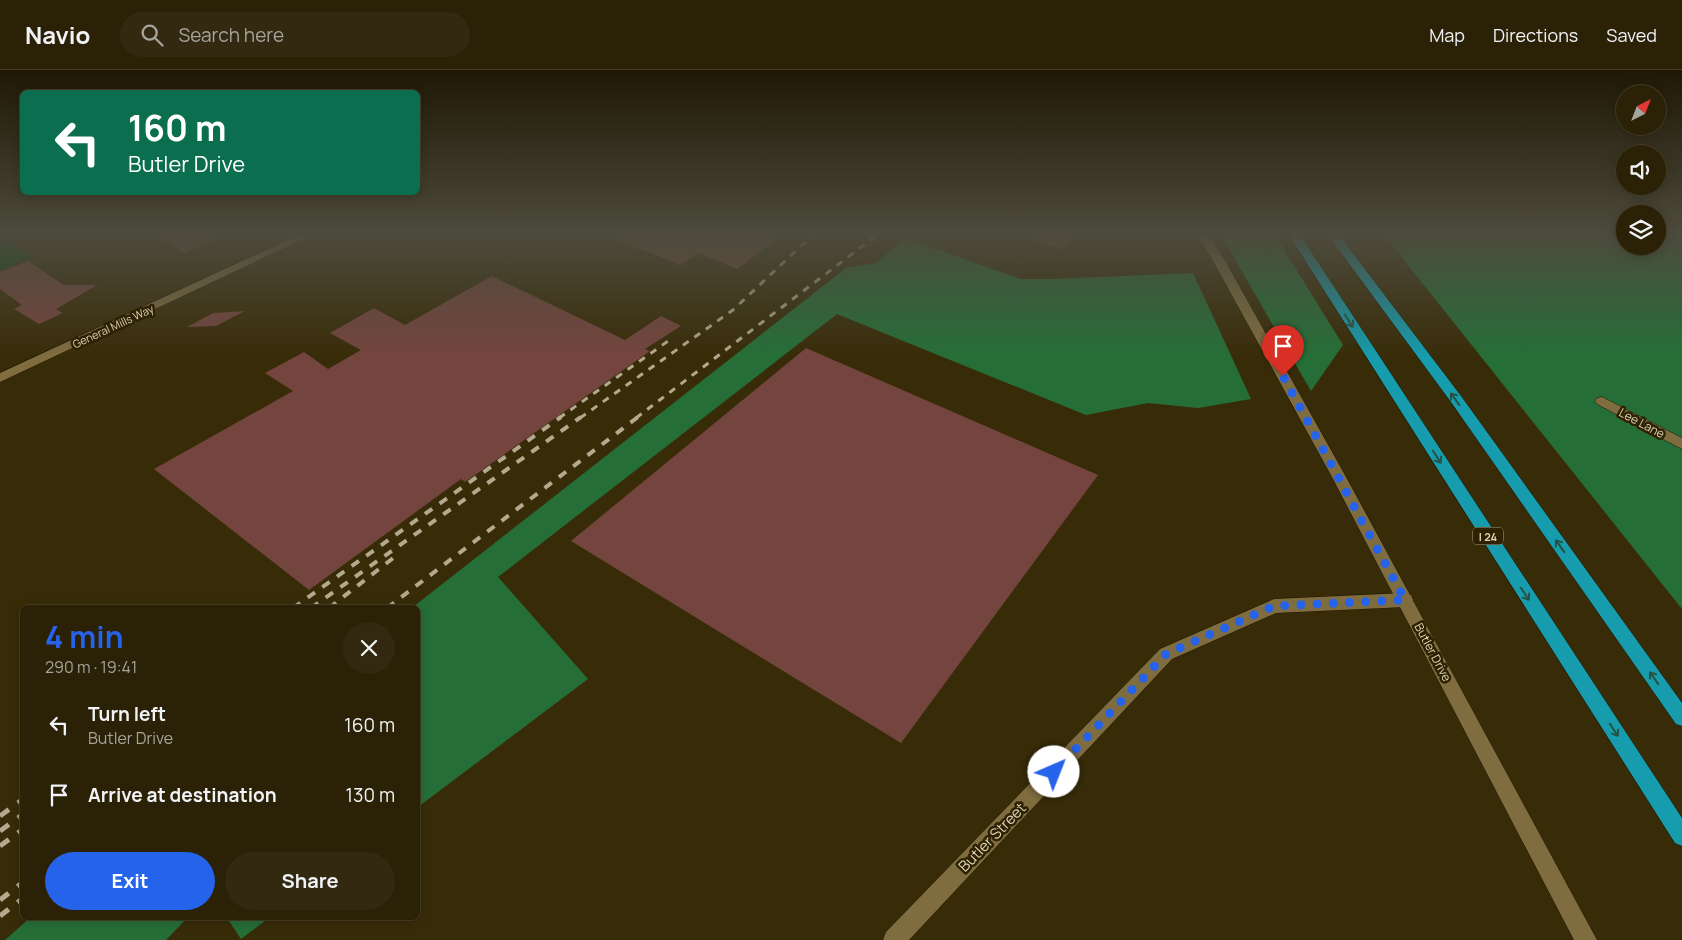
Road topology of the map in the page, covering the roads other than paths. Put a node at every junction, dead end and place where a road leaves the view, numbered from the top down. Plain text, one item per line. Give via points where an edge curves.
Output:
1 (220, 276) edge
2 (1227, 276) edge
3 (1320, 276) edge
4 (1363, 276) edge
5 (0, 378) edge
6 (1602, 401) dead end
7 (1682, 444) edge
8 (1405, 600) junction
9 (1682, 718) edge
10 (1682, 836) edge
11 (894, 940) edge
12 (1586, 940) edge

1 - 5 street, General Mills Way
2 - 8 street, Butler Drive
3 -> 10 highway, I 24
9 -> 4 highway via 1456,399
6 - 7 street, Lee Lane
8 - 11 street, Butler Street via 1274,606 1166,654
8 - 12 street, Butler Drive

